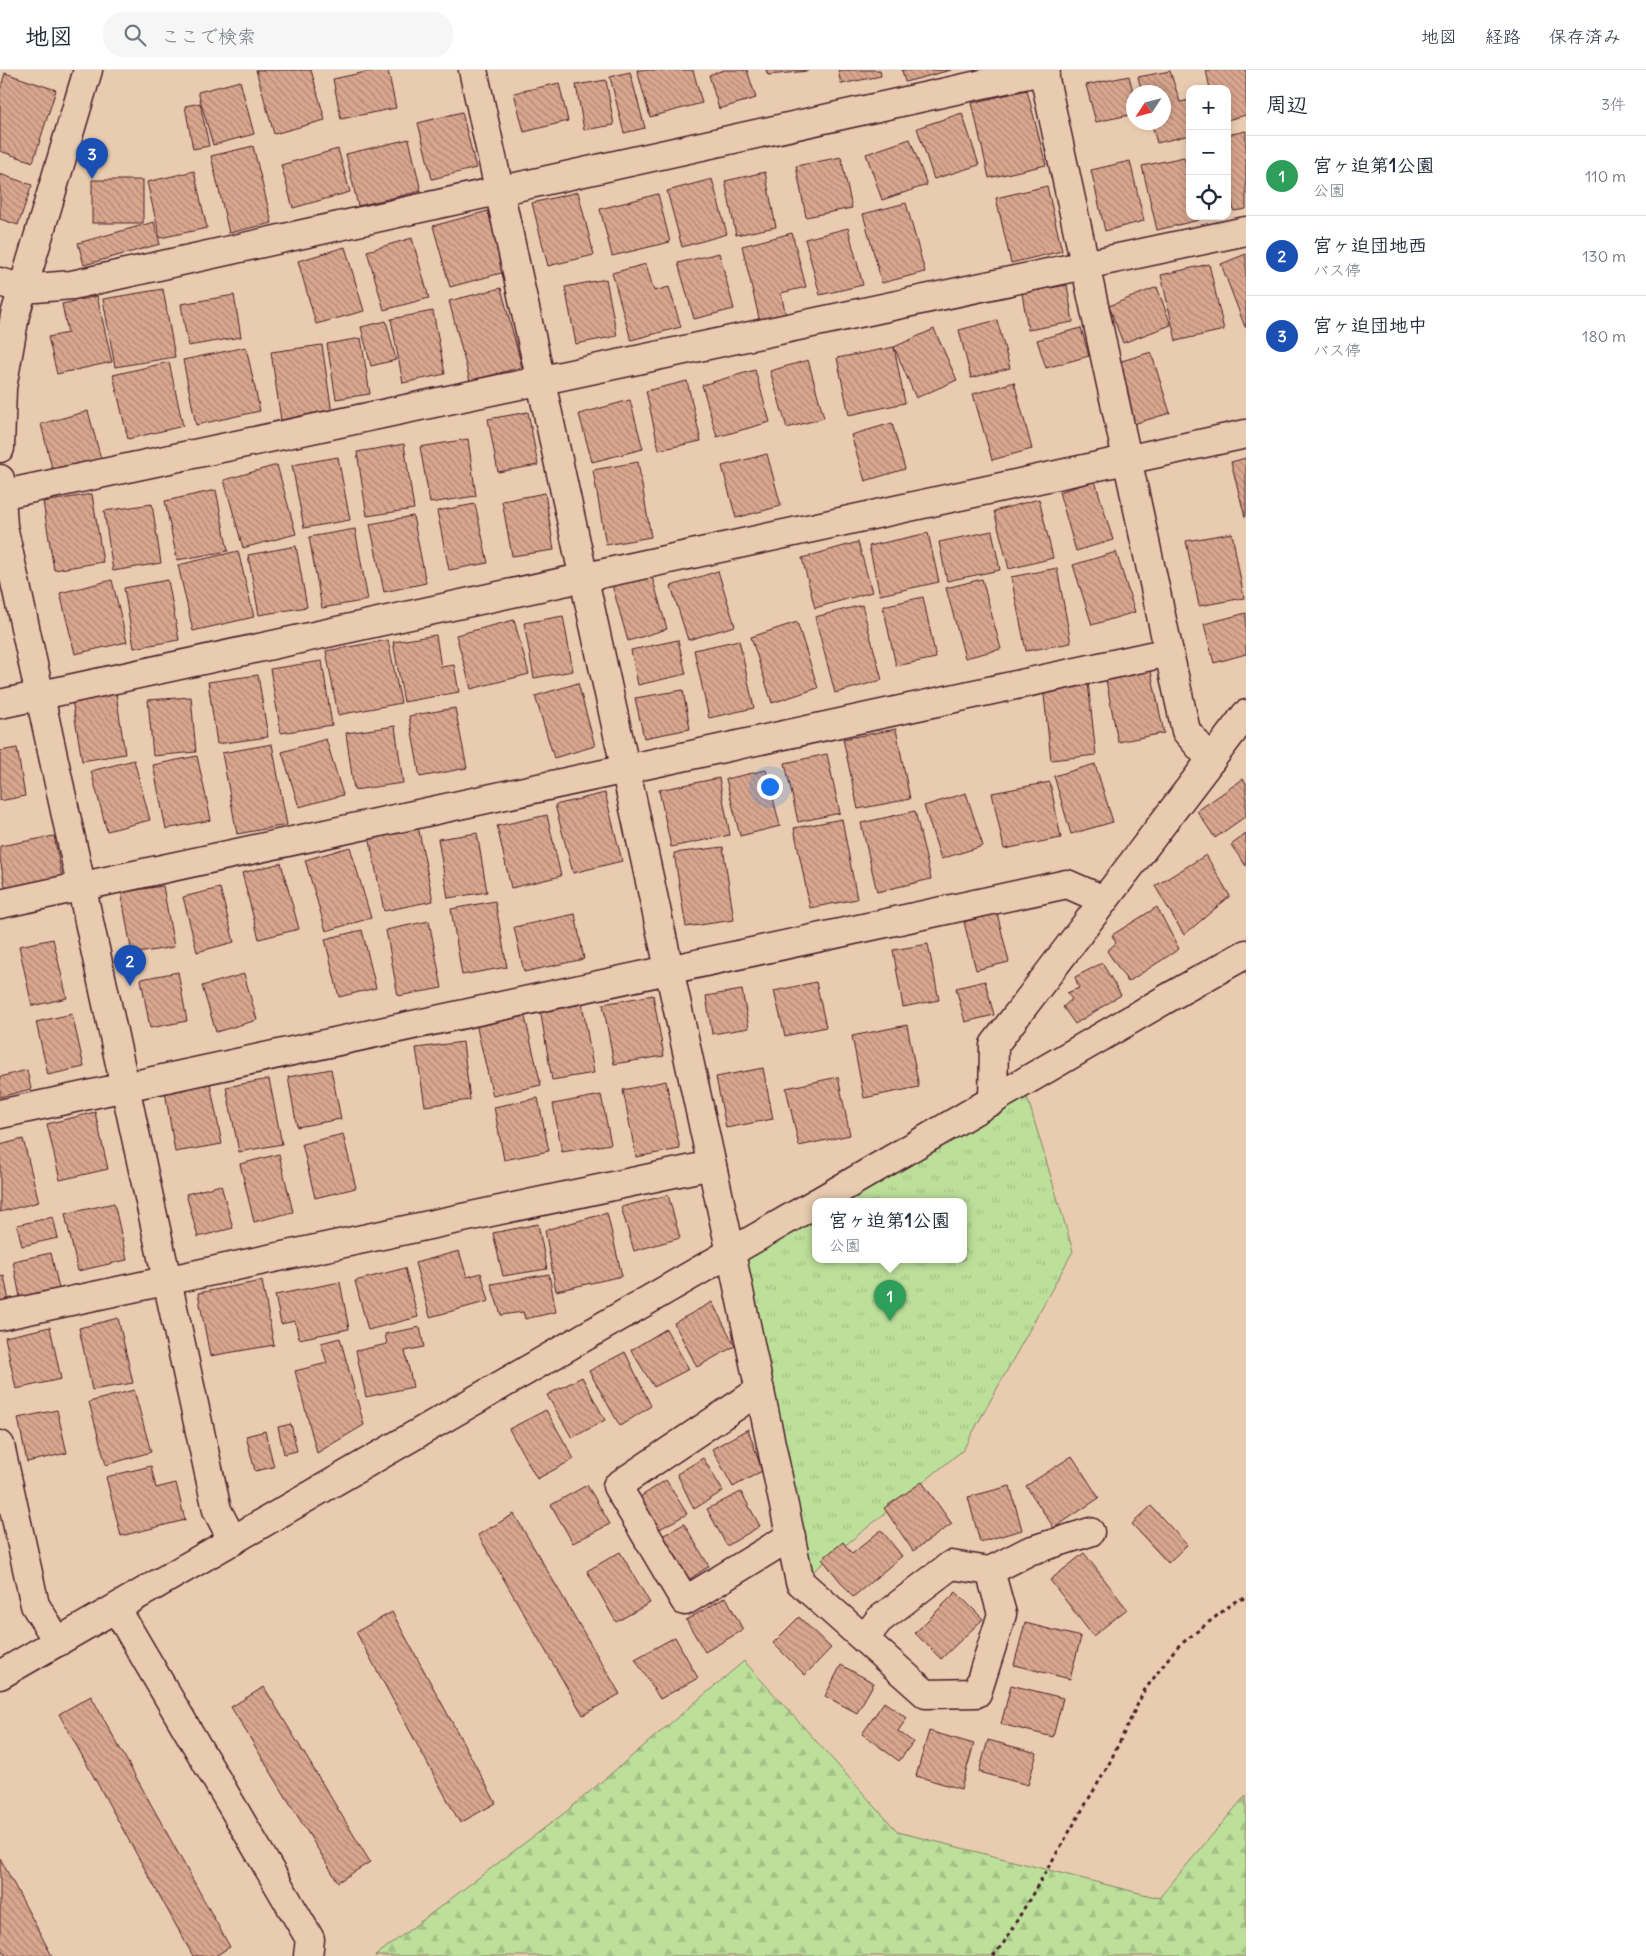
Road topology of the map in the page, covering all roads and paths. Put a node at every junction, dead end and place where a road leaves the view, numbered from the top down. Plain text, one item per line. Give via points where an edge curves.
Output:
1 (88, 70) edge
2 (473, 70) edge
3 (1044, 70) edge
4 (499, 190) junction
5 (1246, 231) edge
6 (1085, 265) junction
7 (11, 285) edge
8 (540, 380) junction
9 (1246, 434) edge
10 (0, 448) edge
11 (1127, 460) junction
12 (0, 489) edge
13 (584, 577) junction
14 (1169, 652) junction
15 (40, 695) junction
16 (0, 704) edge
17 (1246, 714) edge
18 (1211, 760) junction
19 (626, 769) junction
20 (82, 886) junction
21 (1104, 900) junction
22 (0, 904) edge
23 (1246, 954) edge
24 (669, 969) junction
25 (125, 1087) junction
26 (993, 1101) junction
27 (0, 1114) edge
28 (712, 1165) junction
29 (826, 1198) edge
30 (812, 1206) edge
31 (731, 1252) junction
32 (167, 1280) junction
33 (0, 1316) edge
34 (760, 1390) junction
35 (0, 1445) edge
36 (1090, 1532) dead end
37 (791, 1536) junction
38 (233, 1541) junction
39 (990, 1571) junction
40 (1246, 1598) edge
41 (116, 1608) junction
42 (864, 1639) junction
43 (58, 1642) junction
44 (0, 1675) edge
45 (308, 1956) edge
46 (993, 1956) edge

1 - 7 street
2 - 4 street
3 - 4 street
3 - 6 street
4 - 7 street via 72,285
4 - 8 street
5 - 6 street
6 - 8 street
6 - 11 street
7 - 10 street via 15,315 2,388
8 - 12 street
8 - 13 street
9 - 11 street
11 - 13 street
11 - 14 street
12 - 15 street via 3,526
13 - 15 street
13 - 19 street
14 - 18 street via 1186,731
14 - 19 street
15 - 16 street
15 - 20 street
17 - 18 street
18 - 21 street
19 - 20 street
19 - 24 street
20 - 22 street
20 - 25 street
21 - 24 street via 1067,884
21 - 26 street via 994,1045
23 - 26 street
24 - 25 street
24 - 28 street
25 - 27 street
25 - 32 street
26 - 29 street
28 - 31 street
28 - 32 street
30 - 31 street
31 - 34 street
31 - 38 street
32 - 33 street
32 - 38 street via 217,1510
34 - 37 street
34 - 37 street via 617,1486 686,1601
35 - 43 street via 35,1605
36 - 39 street via 1029,1552
37 - 42 street via 800,1582
38 - 41 street
39 - 42 street via 951,1565 879,1620
39 - 42 street via 1002,1614 977,1693 926,1694
40 - 46 path via 1237,1600 1176,1648 1144,1691 1107,1768
41 - 43 street
41 - 45 street via 310,1939
43 - 44 street

